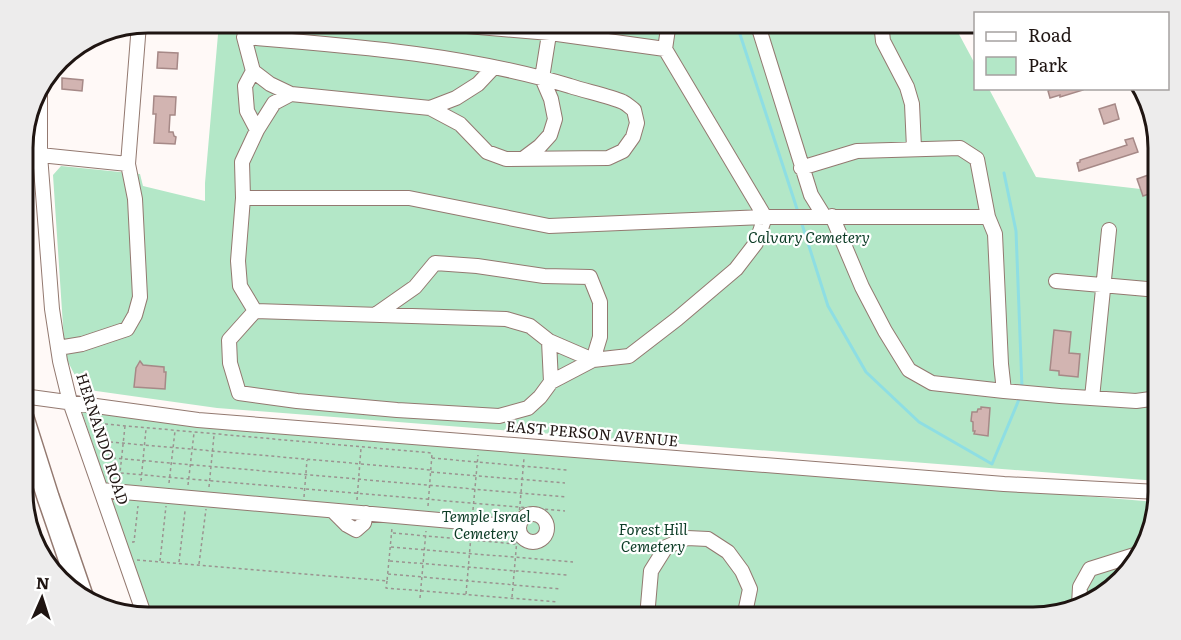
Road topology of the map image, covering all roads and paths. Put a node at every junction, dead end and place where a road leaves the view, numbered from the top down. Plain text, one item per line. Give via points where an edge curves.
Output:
1 (138, 33) edge
2 (244, 33) edge
3 (265, 33) edge
4 (550, 33) edge
5 (578, 33) edge
6 (667, 33) edge
7 (760, 33) edge
8 (882, 33) edge
9 (665, 49) junction
10 (494, 67) junction
11 (253, 70) junction
12 (542, 78) junction
13 (291, 94) junction
14 (430, 108) junction
15 (40, 109) edge
16 (257, 130) junction
17 (914, 148) junction
18 (40, 155) junction
19 (524, 159) junction
20 (128, 164) junction
21 (801, 168) junction
22 (243, 198) junction
23 (823, 216) junction
24 (765, 217) junction
25 (988, 217) junction
26 (1109, 230) dead end
27 (1056, 281) dead end
28 (1103, 285) junction
29 (1147, 289) dead end
30 (255, 311) junction
31 (375, 315) junction
32 (549, 341) junction
33 (58, 348) junction
34 (593, 360) junction
35 (550, 382) junction
36 (1004, 391) junction
37 (33, 397) edge
38 (1092, 398) junction
39 (1148, 399) edge
40 (70, 402) junction
41 (93, 423) dead end
42 (124, 426) junction
43 (98, 441) dead end
44 (110, 442) junction
45 (123, 444) junction
46 (361, 447) junction
47 (478, 448) dead end
48 (33, 449) edge
49 (525, 452) dead end
50 (100, 457) dead end
51 (109, 458) junction
52 (432, 458) junction
53 (121, 459) junction
54 (307, 459) junction
55 (477, 462) junction
56 (360, 464) junction
57 (524, 466) junction
58 (567, 470) dead end
59 (431, 471) junction
60 (306, 474) junction
61 (476, 476) junction
62 (358, 479) junction
63 (522, 480) junction
64 (565, 483) dead end
65 (429, 485) junction
66 (304, 489) junction
67 (475, 489) junction
68 (101, 490) junction
69 (1148, 491) edge
70 (357, 493) junction
71 (521, 494) junction
72 (566, 498) dead end
73 (428, 500) junction
74 (474, 504) junction
75 (520, 507) junction
76 (303, 508) junction
77 (565, 511) dead end
78 (361, 513) junction
79 (393, 516) junction
80 (427, 519) junction
81 (472, 523) junction
82 (519, 527) junction
83 (392, 533) junction
84 (425, 536) junction
85 (471, 540) junction
86 (517, 544) junction
87 (390, 547) junction
88 (424, 550) junction
89 (470, 553) junction
90 (516, 557) junction
91 (1128, 557) edge
92 (124, 558) junction
93 (389, 561) junction
94 (573, 562) dead end
95 (423, 563) junction
96 (469, 567) junction
97 (514, 570) junction
98 (387, 574) junction
99 (568, 574) dead end
100 (422, 577) junction
101 (387, 581) junction
102 (467, 581) junction
103 (78, 583) edge
104 (513, 585) junction
105 (561, 589) dead end
106 (421, 591) junction
107 (466, 595) junction
108 (1079, 597) edge
109 (420, 598) dead end
110 (512, 598) junction
111 (558, 602) dead end
112 (141, 607) edge
113 (648, 607) edge
114 (746, 607) edge

1 - 20 street
2 - 11 street
3 - 10 street
4 - 12 street
5 - 9 street
6 - 9 street
7 - 21 street
8 - 17 street via 912,104
9 - 24 street
10 - 12 street
10 - 14 street via 478,84
11 - 13 street
11 - 16 street via 245,86 247,111
12 - 19 street via 555,119 549,135
12 - 19 street via 622,102 634,110 637,123 633,137 622,151 608,158
13 - 14 street
13 - 16 street via 274,103
14 - 19 street via 460,124 488,152 506,159
15 - 18 street, HERNANDO ROAD
16 - 22 street via 242,162
17 - 21 street via 857,151
17 - 25 street via 960,148 977,159
18 - 20 street
18 - 33 street, HERNANDO ROAD
20 - 33 street via 135,199 140,297 135,315 127,329
21 - 23 street
22 - 24 street via 409,198 549,226
22 - 30 street via 240,286
23 - 24 street
23 - 25 street
23 - 36 street via 909,370 932,382
24 - 34 street via 756,243 736,269 677,319 628,356
25 - 36 street via 995,234
26 - 28 street
27 - 28 street
28 - 29 street
28 - 38 street
30 - 31 street
30 - 35 street via 229,340 230,363 239,393 498,416 528,408
31 - 32 street via 506,319 530,326
31 - 34 street via 415,287 435,263 544,276 590,277 600,302 600,337
32 - 34 street
32 - 35 street
33 - 40 street, HERNANDO ROAD
34 - 35 street
36 - 38 street
37 - 40 street, EAST PERSON AVENUE
38 - 39 street
40 - 68 street, HERNANDO ROAD
40 - 69 street, EAST PERSON AVENUE via 198,420 1004,484
41 - 42 path
42 - 45 path
42 - 46 path
43 - 44 path
44 - 45 path
44 - 51 path
45 - 53 path
45 - 54 path
46 - 52 path via 432,453
46 - 56 path
47 - 55 path
48 - 103 highway
49 - 57 path
50 - 51 path
51 - 53 path
52 - 55 path
52 - 59 path
53 - 60 path
53 - 66 path via 120,473
54 - 56 path
54 - 60 path
55 - 57 path
55 - 61 path
56 - 59 path
56 - 62 path
57 - 58 path
57 - 63 path
59 - 61 path
59 - 65 path
60 - 62 path
60 - 66 path
61 - 63 path
61 - 67 path
62 - 65 path
62 - 70 path
63 - 64 path
63 - 71 path
65 - 67 path
65 - 73 path
66 - 70 path
66 - 76 path
67 - 71 path
67 - 74 path
68 - 76 street
68 - 92 street, HERNANDO ROAD
70 - 73 path
70 - 78 path
71 - 72 path
71 - 75 path
73 - 74 path
73 - 80 path
74 - 75 path
74 - 81 path
75 - 77 path
75 - 82 path
76 - 78 street via 333,511 356,530 364,523
78 - 79 street
79 - 80 street
79 - 83 path
80 - 81 street
80 - 84 path
81 - 82 street
81 - 85 path
82 - 86 path
83 - 84 path
83 - 87 path
84 - 85 path
84 - 88 path
85 - 86 path
85 - 89 path
86 - 90 path
87 - 88 path
87 - 93 path
88 - 89 path
88 - 95 path
89 - 90 path
89 - 96 path
90 - 94 path
90 - 97 path
91 - 108 street via 1090,569
92 - 101 path
92 - 112 street, HERNANDO ROAD
93 - 95 path
93 - 98 path
95 - 96 path
95 - 100 path
96 - 97 path
96 - 102 path
97 - 99 path
97 - 104 path
98 - 100 path
98 - 101 path
100 - 102 path
100 - 106 path
101 - 106 path via 386,588
102 - 104 path
102 - 107 path
104 - 105 path
104 - 110 path
106 - 107 path
106 - 109 path
107 - 110 path
110 - 111 path
113 - 114 street via 651,571 666,547 687,538 708,539 728,552 750,589

